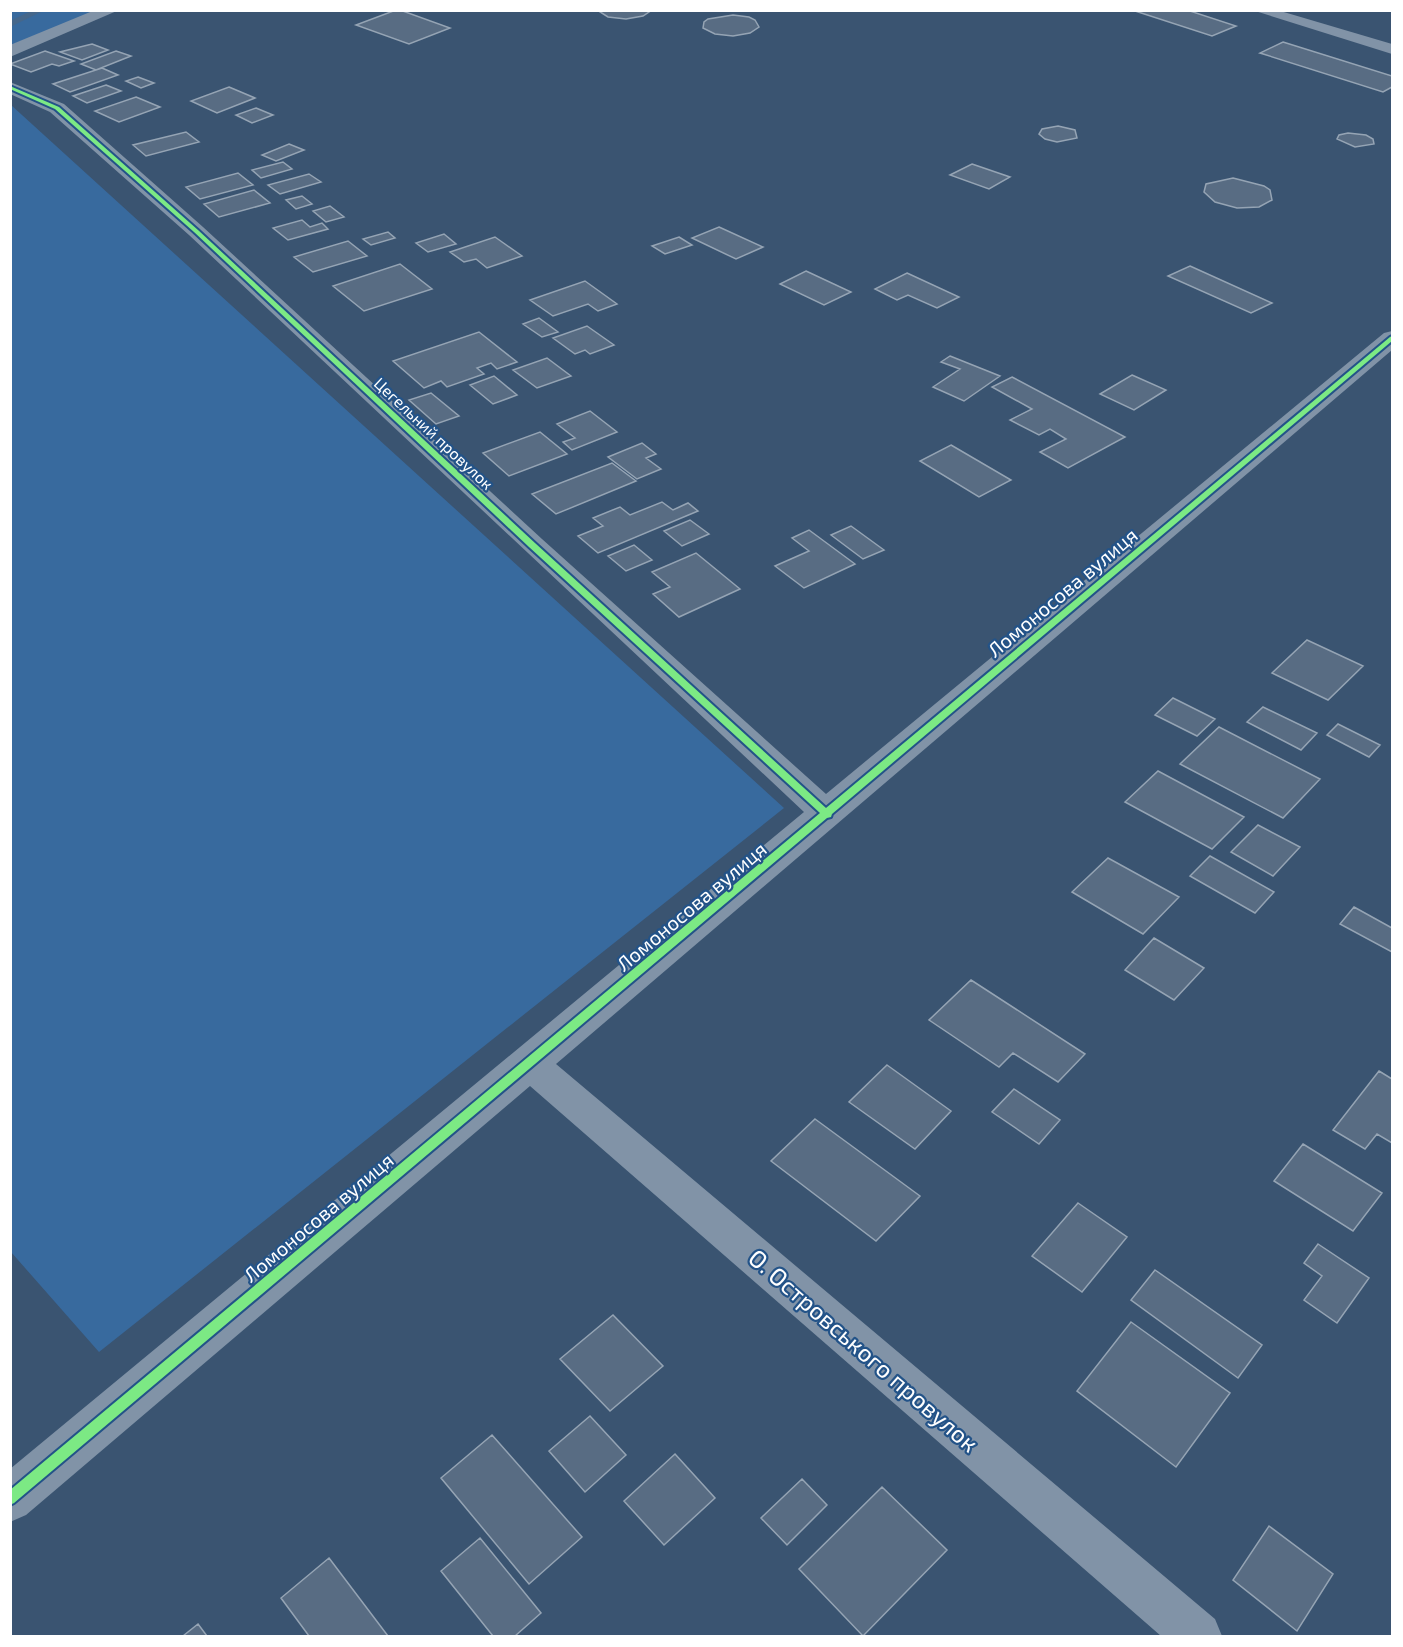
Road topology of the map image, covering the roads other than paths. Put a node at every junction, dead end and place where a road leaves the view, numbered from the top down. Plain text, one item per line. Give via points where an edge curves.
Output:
1 (111, 10) edge
2 (1258, 10) edge
3 (1392, 49) edge
4 (10, 52) edge
5 (10, 87) edge
6 (1392, 338) edge
7 (828, 815) junction
8 (530, 1064) junction
9 (10, 1499) edge
10 (1198, 1636) edge

1 - 4 street
2 - 3 lane
5 - 7 street, Цегельний провулок via 45,100 67,116
6 - 7 street, Ломоносова вулиця
7 - 8 street, Ломоносова вулиця
8 - 9 street, Ломоносова вулиця
8 - 10 street, O. Островського провулок

